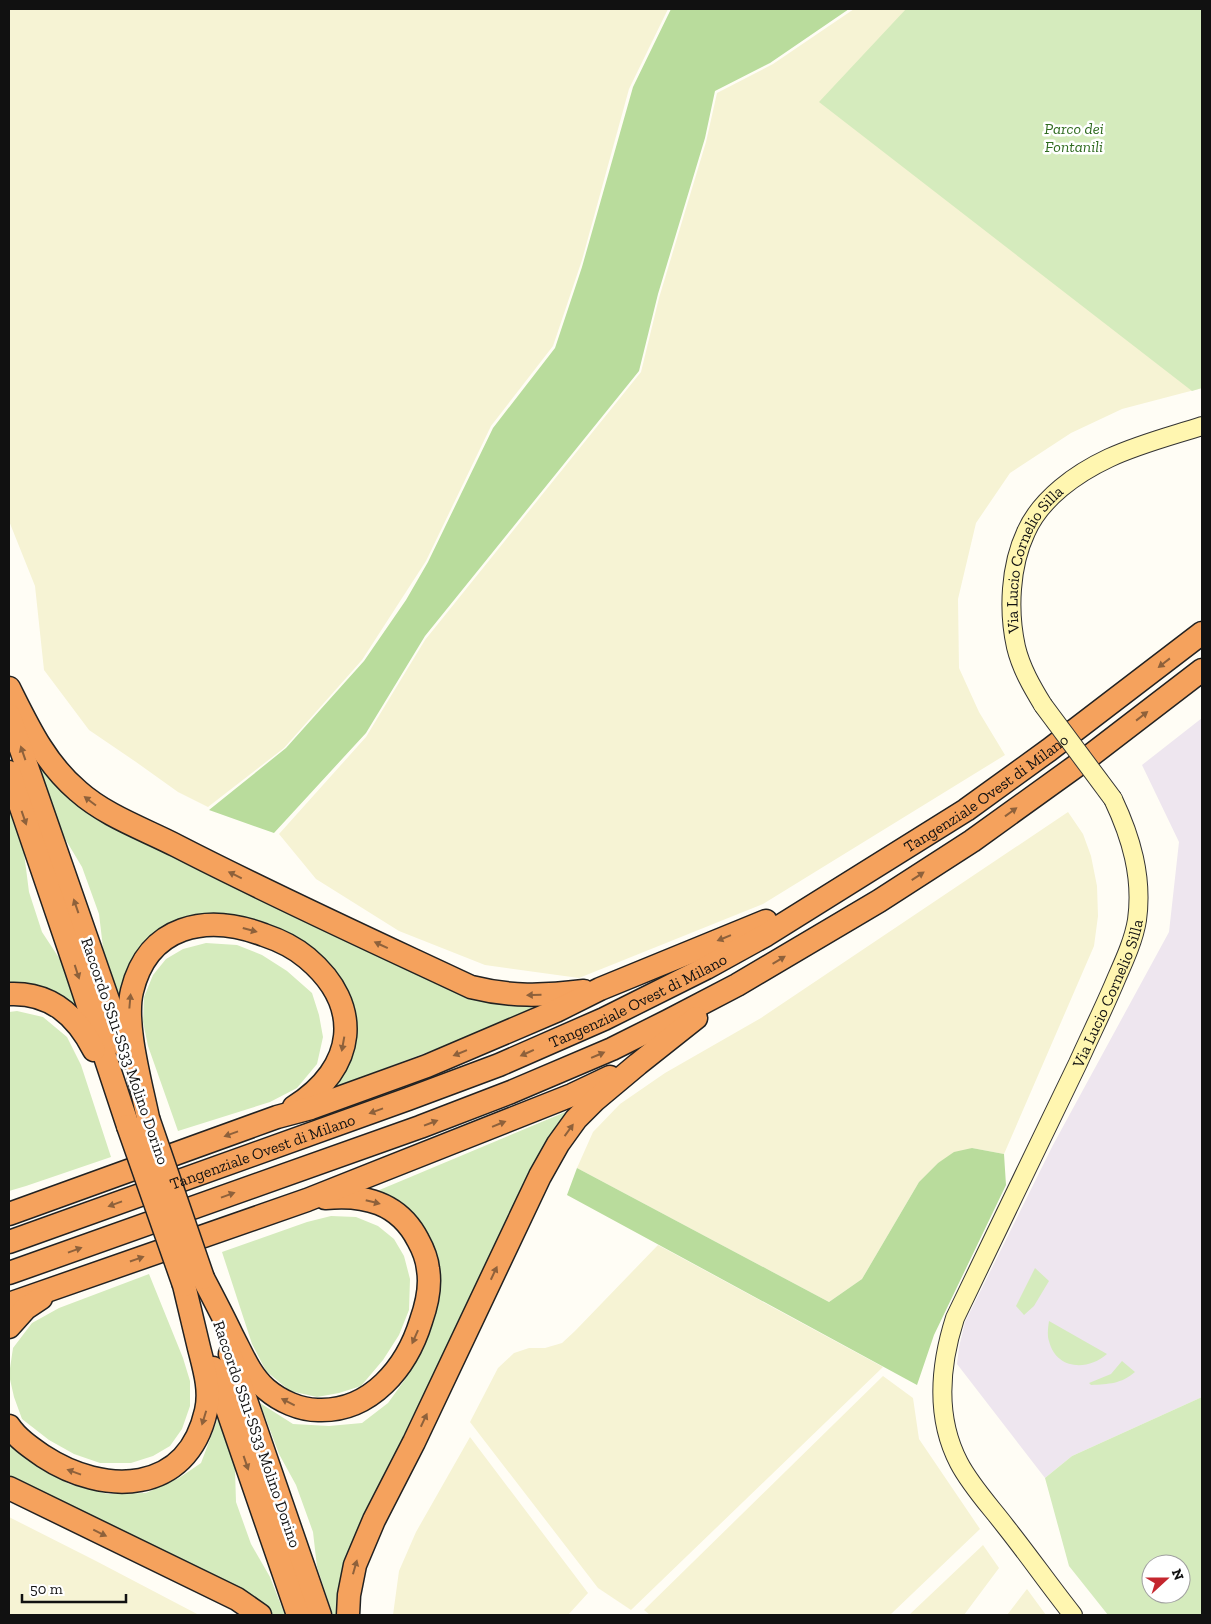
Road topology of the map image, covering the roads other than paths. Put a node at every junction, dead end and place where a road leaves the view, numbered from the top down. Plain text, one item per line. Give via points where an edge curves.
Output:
1 (1202, 426) edge
2 (1202, 633) edge
3 (1202, 670) edge
4 (9, 688) edge
5 (9, 713) edge
6 (9, 772) edge
7 (834, 893) junction
8 (737, 985) junction
9 (600, 988) junction
10 (9, 994) edge
11 (638, 1064) junction
12 (277, 1117) junction
13 (138, 1122) junction
14 (307, 1200) junction
15 (16, 1209) edge
16 (9, 1242) edge
17 (9, 1273) edge
18 (194, 1281) junction
19 (58, 1287) junction
20 (9, 1304) edge
21 (9, 1327) edge
22 (9, 1426) edge
23 (9, 1488) edge
24 (260, 1615) edge
25 (298, 1615) edge
26 (320, 1615) edge
27 (348, 1615) edge
28 (1073, 1615) edge

1 - 28 street, Via Lucio Cornelio Silla, bridge via 1140,444 1108,458 1061,488 1041,508 1026,531 1012,586 1011,617 1016,648 1027,677 1042,705 1113,799 1122,819 1136,867 1137,922 1099,1019 956,1318 947,1342 942,1398 944,1419 958,1462
2 -> 7 highway, Tangenziale Ovest di Milano via 966,810
8 -> 3 highway, Tangenziale Ovest di Milano via 879,901 972,841
9 -> 4 highway via 524,995 471,987 99,808 58,772 40,748
13 -> 5 highway, Raccordo SS11-SS33 Molino Dorino
6 -> 13 highway, Raccordo SS11-SS33 Molino Dorino via 76,969
7 -> 9 highway
7 -> 16 highway, Tangenziale Ovest di Milano via 706,968 604,1019 499,1065
8 - 11 highway
17 -> 8 highway, Tangenziale Ovest di Milano via 502,1095 612,1049
9 -> 12 highway via 556,1011 428,1066
10 - 13 highway via 43,998 76,1022
14 -> 11 highway via 572,1095
27 -> 11 highway via 355,1565 374,1520 540,1176 576,1119
13 -> 12 highway via 129,1015 136,975 145,959 172,933 209,924 255,932 282,942 306,957 324,974 342,1008 346,1028 338,1064 314,1093
12 -> 15 highway
13 - 18 highway, Raccordo SS11-SS33 Molino Dorino, bridge
14 -> 18 highway via 359,1198 381,1204 398,1213 423,1249 428,1269 428,1293 417,1336 390,1379 373,1394 358,1403 328,1411 296,1406 267,1390 253,1374
19 -> 14 highway
18 -> 22 highway via 208,1388 207,1410 190,1449 176,1465 158,1476 132,1482 107,1481 75,1473 54,1463 27,1445
18 -> 25 highway, Raccordo SS11-SS33 Molino Dorino
18 - 26 highway, Raccordo SS11-SS33 Molino Dorino
19 - 20 highway
19 - 21 highway via 26,1308
23 -> 24 highway via 237,1599

